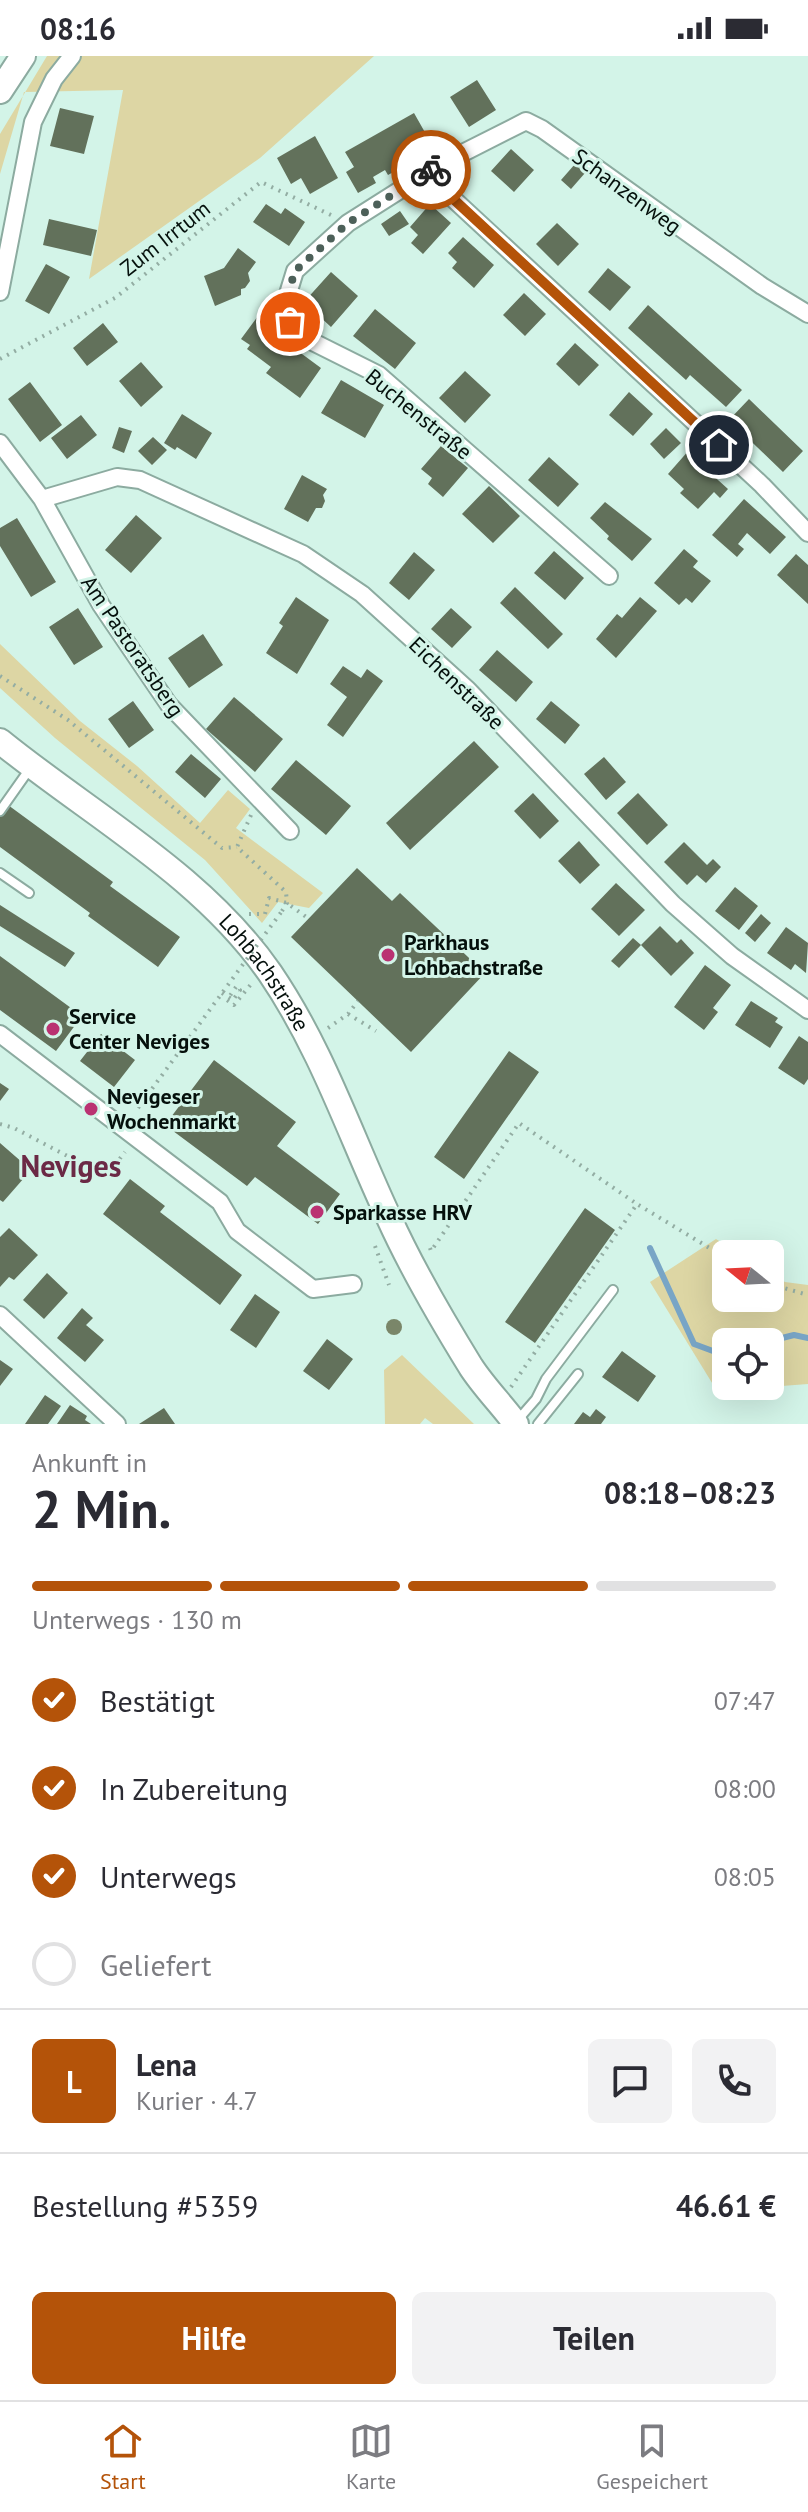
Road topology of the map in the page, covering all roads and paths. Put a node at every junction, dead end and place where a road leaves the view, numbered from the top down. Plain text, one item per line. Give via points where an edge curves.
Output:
1 (23, 56) edge
2 (72, 56) edge
3 (0, 91) edge
4 (441, 164) junction
5 (348, 223) junction
6 (0, 292) edge
7 (808, 314) edge
8 (0, 359) edge
9 (0, 443) edge
10 (42, 499) junction
11 (808, 533) edge
12 (609, 576) dead end
13 (0, 676) edge
14 (0, 741) edge
15 (0, 749) edge
16 (32, 766) junction
17 (258, 797) junction
18 (0, 811) edge
19 (290, 831) dead end
20 (237, 847) junction
21 (0, 873) edge
22 (29, 893) dead end
23 (287, 903) junction
24 (249, 914) dead end
25 (309, 919) dead end
26 (265, 967) junction
27 (222, 993) junction
28 (358, 1001) dead end
29 (808, 1010) edge
30 (348, 1014) junction
31 (376, 1031) dead end
32 (0, 1034) edge
33 (309, 1041) junction
34 (138, 1108) dead end
35 (0, 1124) edge
36 (122, 1155) dead end
37 (637, 1204) dead end
38 (431, 1251) dead end
39 (353, 1284) dead end
40 (784, 1288) edge
41 (613, 1290) dead end
42 (808, 1295) edge
43 (0, 1315) edge
44 (578, 1374) dead end
45 (117, 1424) edge
46 (523, 1424) edge

1 - 3 main road
2 - 6 street via 33,122
4 - 5 street, Buchenstraße
4 - 7 street, Schanzenweg via 526,121
4 - 11 street via 449,195
5 - 8 path, Zum Irrtum via 261,182 115,298
5 - 12 street, Buchenstraße via 295,271 287,297 290,322 311,341 379,375
9 - 10 street, Am Pastoratsberg
10 - 17 street, Am Pastoratsberg via 101,605 169,705
10 - 29 street, Eichenstraße via 117,477 140,480 312,560 362,594 468,690 673,904 732,956
13 - 20 path via 68,720 222,848
14 - 16 main road, Lohbachstraße
15 - 16 main road, Lohbachstraße
16 - 18 lane
16 - 26 main road, Lohbachstraße via 194,890
17 - 19 street, Am Pastoratsberg
17 - 20 path
20 - 23 path via 286,892
21 - 22 lane
23 - 24 path via 269,898 265,914
23 - 25 path
23 - 27 path, bridge
26 - 27 path, bridge via 234,1005 227,1000 236,987 240,990 233,1000
26 - 33 main road, Lohbachstraße
27 - 34 path, bridge
28 - 30 path
30 - 31 path
30 - 33 path
32 - 39 street via 220,1202 237,1231 313,1289
33 - 46 main road, Lohbachstraße via 406,1252 473,1369
35 - 36 path via 98,1172 111,1170
37 - 38 path via 519,1123
40 - 42 path
41 - 46 lane via 546,1379
43 - 45 street
44 - 46 lane

